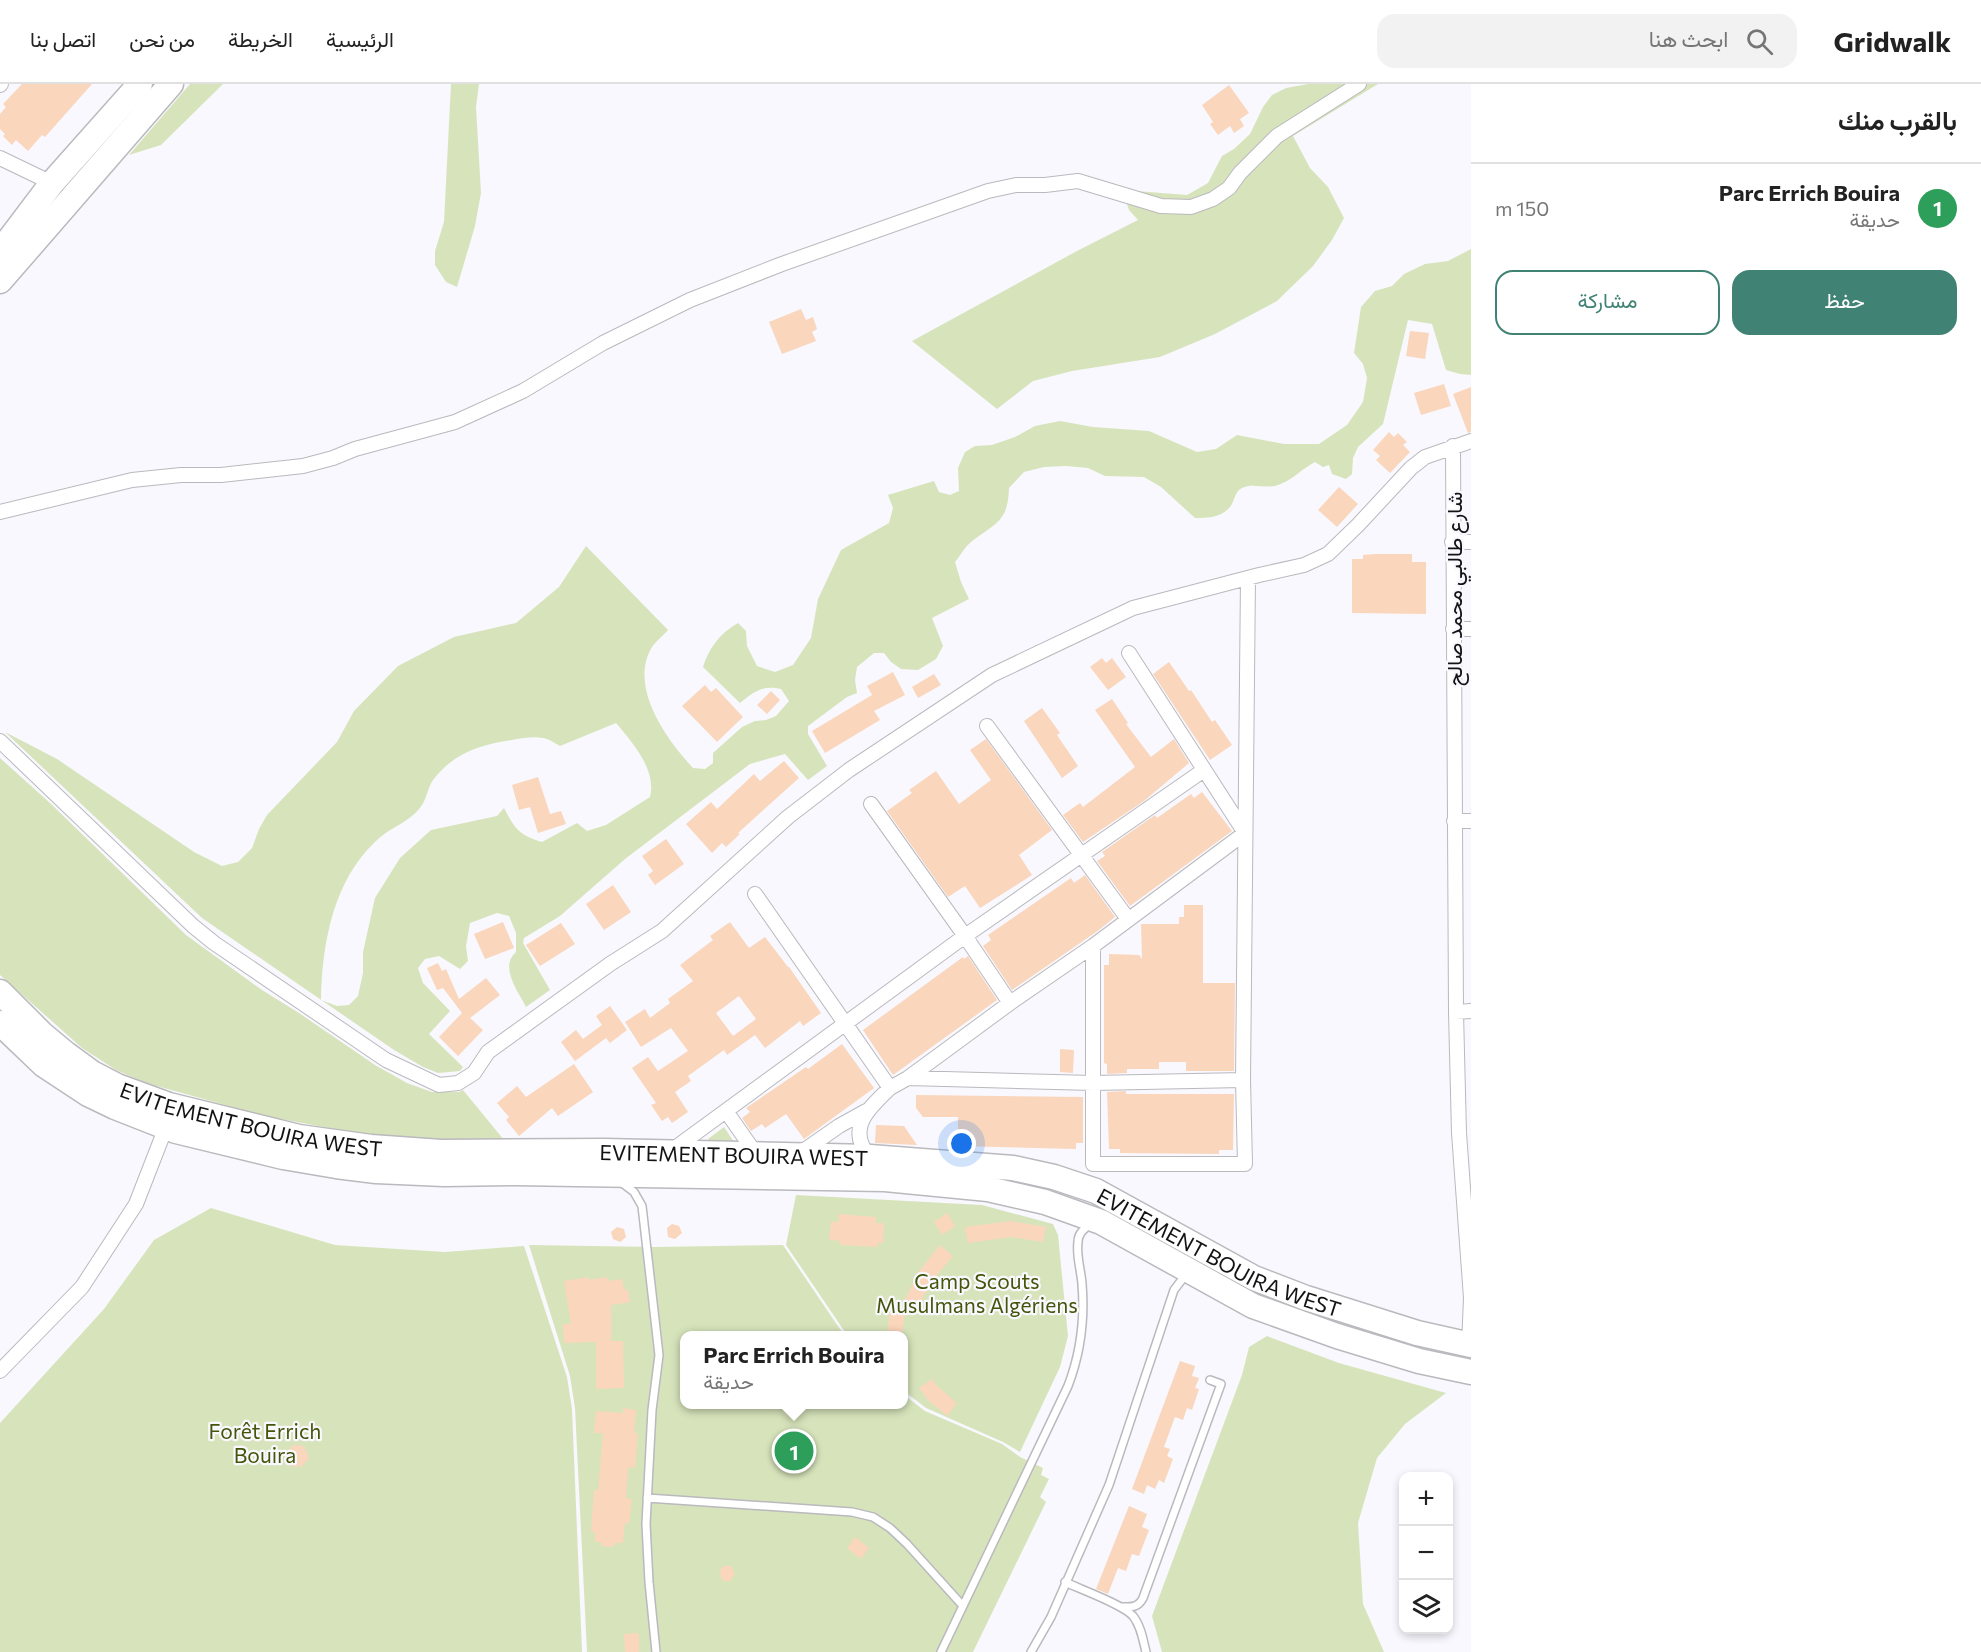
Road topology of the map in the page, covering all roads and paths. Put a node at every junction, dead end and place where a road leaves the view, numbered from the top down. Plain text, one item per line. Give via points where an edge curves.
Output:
1 (140, 84) edge
2 (171, 84) edge
3 (1359, 84) edge
4 (0, 158) edge
5 (52, 183) junction
6 (0, 252) edge
7 (0, 281) edge
8 (1471, 441) edge
9 (1453, 446) junction
10 (0, 512) edge
11 (1452, 542) junction
12 (1471, 542) edge
13 (1248, 578) junction
14 (1453, 629) junction
15 (1471, 629) edge
16 (1128, 653) dead end
17 (987, 726) dead end
18 (0, 741) edge
19 (1204, 770) junction
20 (871, 804) dead end
21 (1454, 821) junction
22 (1471, 821) edge
23 (1245, 833) junction
24 (1081, 856) junction
25 (755, 894) dead end
26 (1128, 920) junction
27 (965, 936) junction
28 (1093, 946) junction
29 (0, 992) edge
30 (1010, 1003) junction
31 (1456, 1011) junction
32 (1471, 1011) edge
33 (0, 1023) edge
34 (845, 1023) junction
35 (908, 1077) junction
36 (1243, 1080) junction
37 (1093, 1083) junction
38 (890, 1089) junction
39 (726, 1111) junction
40 (866, 1111) junction
41 (166, 1127) junction
42 (670, 1152) junction
43 (756, 1154) junction
44 (786, 1156) junction
45 (870, 1157) junction
46 (1466, 1173) edge
47 (608, 1174) junction
48 (1101, 1222) junction
49 (1194, 1260) junction
50 (1470, 1334) edge
51 (0, 1371) edge
52 (1471, 1372) edge
53 (1210, 1380) dead end
54 (647, 1498) junction
55 (1065, 1582) junction
56 (963, 1606) junction
57 (1121, 1607) junction
58 (656, 1652) edge
59 (941, 1652) edge
60 (1030, 1652) edge
61 (1146, 1652) edge

1 - 5 highway
2 - 7 highway
3 - 10 street via 1277,136 1229,188 1191,207 1161,206 1078,181 1016,185 988,192 690,300 603,343 523,392 455,422 303,466 132,480
4 - 5 street
5 - 6 highway
8 - 9 street
9 - 11 street, شارع طالبي محمد صالح
9 - 13 street via 1425,457 1411,468 1328,554 1304,565
11 - 12 street
11 - 14 street, شارع طالبي محمد صالح
13 - 18 street via 1133,608 992,675 849,770 749,852 662,931 489,1052 474,1073 458,1083 439,1085 386,1060 214,943
13 - 23 street
14 - 15 street
14 - 21 street, شارع طالبي محمد صالح
16 - 19 street
17 - 24 street
19 - 23 street
19 - 24 street
20 - 27 street
21 - 22 street
21 - 31 street, شارع طالبي محمد صالح
23 - 26 street
23 - 36 street
24 - 26 street
24 - 27 street
25 - 34 street
26 - 28 street
27 - 30 street
27 - 34 street
28 - 30 street
28 - 37 street
29 - 42 highway, EVITEMENT BOUIRA WEST via 42,1034 92,1073 169,1106 299,1137 370,1147 441,1152
30 - 35 street
31 - 32 street
31 - 46 street, شارع طالبي محمد صالح
33 - 41 highway, EVITEMENT BOUIRA WEST via 67,1081 115,1107
34 - 38 street
34 - 39 street
35 - 37 street
35 - 38 street
36 - 37 street
36 - 37 street via 1245,1164 1093,1164
38 - 40 street
39 - 42 street
39 - 43 street
40 - 44 street via 806,1149
40 - 45 street via 859,1140
41 - 47 highway, EVITEMENT BOUIRA WEST via 283,1157 376,1171
41 - 51 street via 135,1204 82,1287
42 - 43 highway, EVITEMENT BOUIRA WEST
43 - 44 highway, EVITEMENT BOUIRA WEST
44 - 45 highway, EVITEMENT BOUIRA WEST
45 - 49 highway, EVITEMENT BOUIRA WEST via 1013,1168 1054,1177 1096,1191
46 - 50 street, شارع طالبي محمد صالح
47 - 48 highway, EVITEMENT BOUIRA WEST via 885,1179 940,1184 988,1189 1045,1202
47 - 54 lane via 634,1192 644,1219 659,1355
48 - 49 highway, EVITEMENT BOUIRA WEST
48 - 56 lane via 1082,1230 1078,1239 1083,1335 1078,1361
49 - 50 highway, EVITEMENT BOUIRA WEST via 1417,1333
49 - 52 highway, EVITEMENT BOUIRA WEST via 1253,1306 1419,1361
49 - 55 lane via 1174,1290 1112,1475
53 - 57 lane via 1221,1384 1143,1598 1133,1607
54 - 56 lane via 852,1512 873,1517 907,1544
54 - 58 lane
55 - 57 lane
55 - 60 lane via 1051,1617
56 - 59 lane
57 - 61 lane via 1138,1626

